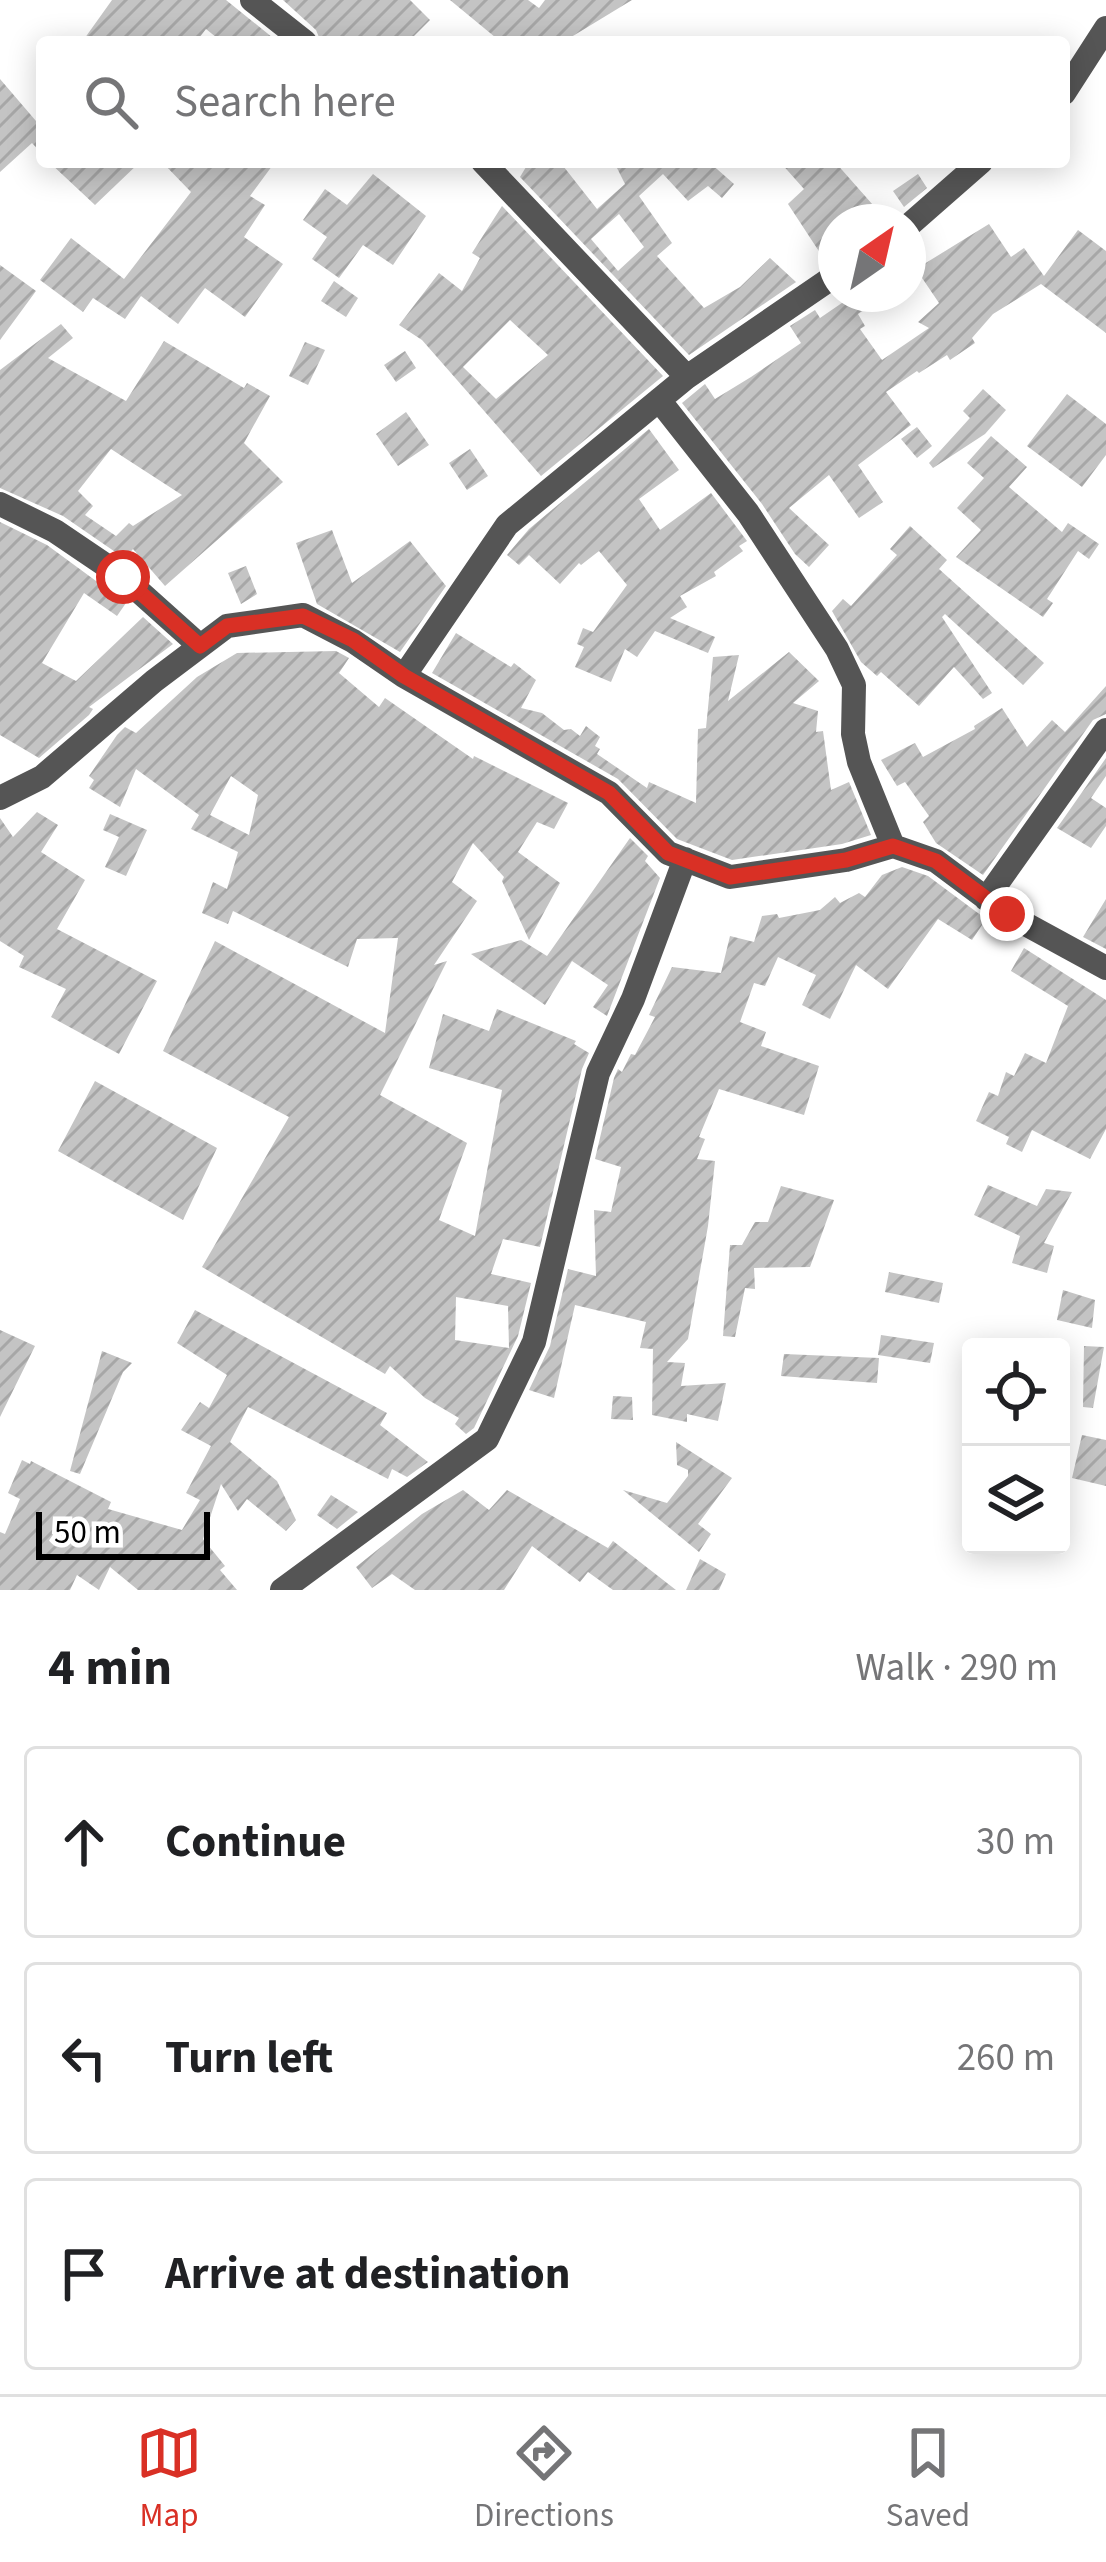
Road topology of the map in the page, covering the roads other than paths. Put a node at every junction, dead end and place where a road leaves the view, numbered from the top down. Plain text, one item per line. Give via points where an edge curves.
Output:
1 (252, 0) edge
2 (1106, 28) edge
3 (297, 36) edge
4 (1070, 84) edge
5 (489, 168) edge
6 (974, 168) edge
7 (926, 210) edge
8 (818, 287) edge
9 (687, 377) junction
10 (659, 400) junction
11 (0, 503) edge
12 (200, 646) junction
13 (404, 676) junction
14 (1106, 730) edge
15 (0, 798) edge
16 (893, 846) junction
17 (685, 860) junction
18 (986, 899) junction
19 (1106, 968) edge
20 (282, 1590) edge

1 - 3 street
2 - 4 street
5 - 9 street
6 - 7 street
8 - 9 street
9 - 10 street
10 - 13 street via 508,525
10 - 16 street via 786,566 837,649 854,685 859,762
11 - 12 street via 123,577
12 - 13 street via 227,626 303,616
12 - 15 street via 42,777
13 - 17 street via 609,793
14 - 18 street
16 - 17 street via 730,877
16 - 18 street via 936,861
17 - 20 street via 598,1072 534,1342 487,1438
18 - 19 street

